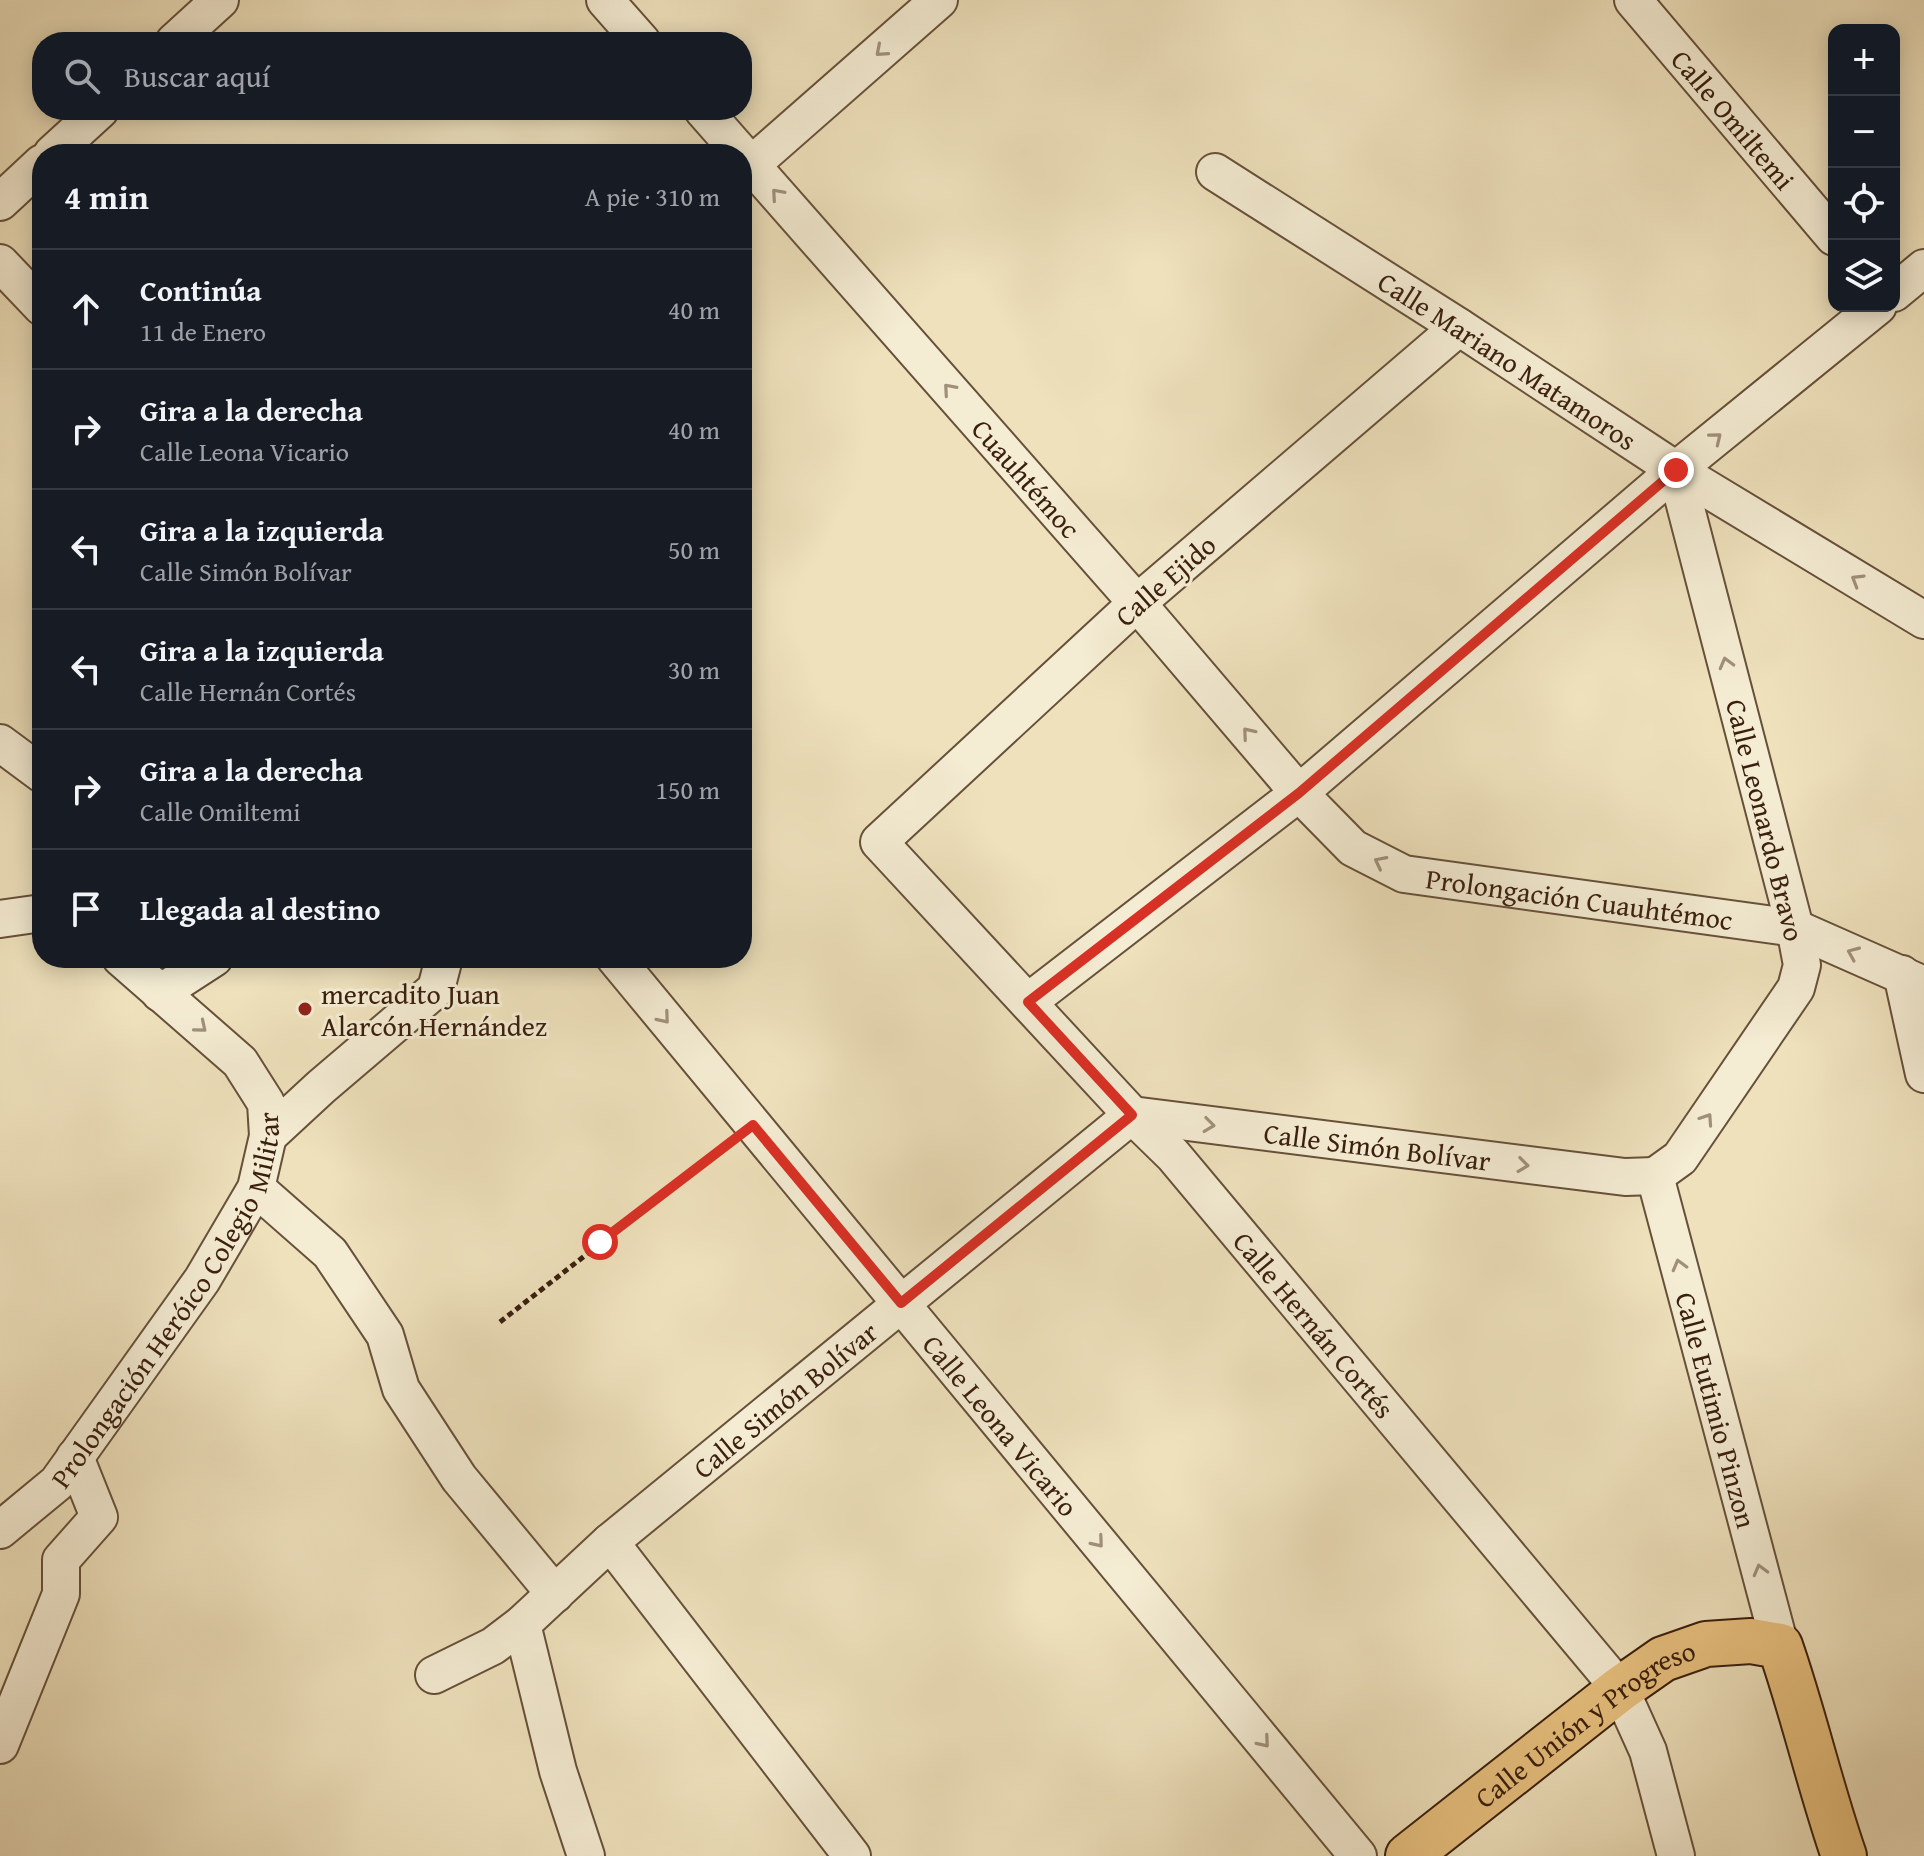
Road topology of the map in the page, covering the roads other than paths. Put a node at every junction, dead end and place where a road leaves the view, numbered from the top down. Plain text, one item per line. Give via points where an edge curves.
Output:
1 (220, 0) edge
2 (605, 0) edge
3 (939, 0) edge
4 (1633, 0) edge
5 (185, 32) edge
6 (633, 32) edge
7 (89, 120) edge
8 (710, 120) edge
9 (63, 144) edge
10 (728, 144) edge
11 (752, 165) edge
12 (32, 172) edge
13 (1215, 172) dead end
14 (752, 175) edge
15 (0, 202) edge
16 (1828, 230) edge
17 (0, 263) edge
18 (1924, 268) edge
19 (1900, 288) edge
20 (32, 297) edge
21 (1871, 312) edge
22 (1459, 327) junction
23 (1676, 470) junction
24 (1137, 603) junction
25 (1924, 620) edge
26 (0, 743) edge
27 (32, 767) edge
28 (1299, 793) junction
29 (879, 842) joint
30 (32, 914) edge
31 (0, 919) edge
32 (1795, 928) junction
33 (132, 968) edge
34 (199, 968) edge
35 (441, 968) edge
36 (623, 968) edge
37 (1913, 979) edge
38 (160, 993) junction
39 (1028, 1002) junction
40 (1924, 1074) edge
41 (1132, 1115) junction
42 (268, 1136) junction
43 (1655, 1176) junction
44 (256, 1188) junction
45 (901, 1303) junction
46 (75, 1457) junction
47 (0, 1530) edge
48 (610, 1542) junction
49 (555, 1594) junction
50 (522, 1624) junction
51 (1780, 1646) junction
52 (434, 1675) dead end
53 (1620, 1689) junction
54 (0, 1745) edge
55 (586, 1856) edge
56 (852, 1856) edge
57 (1358, 1856) edge
58 (1408, 1856) edge
59 (1676, 1856) edge
60 (1844, 1856) edge

1 - 5 street
2 - 6 street
3 -> 11 street
4 - 16 street, Calle Omiltemi
7 - 9 street
8 - 10 street, Cuauhtémoc
12 - 15 street
13 - 22 street, Calle Mariano Matamoros
24 -> 14 street, Cuauhtémoc
17 - 20 street
18 - 19 street
23 -> 21 street
22 - 23 street, Calle Mariano Matamoros
22 - 24 street, Calle Ejido
25 -> 23 street, Calle Mariano Matamoros
23 - 28 street
32 -> 23 street, Calle Leonardo Bravo
28 -> 24 street, Cuauhtémoc
24 - 29 street, Calle Ejido
26 - 27 street
32 -> 28 street, Prolongación Cuauhtémoc via 1404,874 1353,848
28 - 39 street
29 - 39 street, Calle Hernán Cortés
30 - 31 street
37 -> 32 street, Prolongación Cuauhtémoc
43 -> 32 street, Calle Leonardo Bravo via 1680,1158 1796,988 1802,965
33 - 38 street, Prolongación Heróico Colegio Militar
34 - 38 street
35 - 42 street via 436,989
36 -> 45 street, Calle Leona Vicario
37 - 40 street
38 -> 42 street, Prolongación Heróico Colegio Militar via 240,1062 266,1103
39 - 41 street, Calle Hernán Cortés
41 -> 43 street, Calle Simón Bolívar via 1625,1177
41 - 45 street, Calle Simón Bolívar
41 - 53 street, Calle Hernán Cortés via 1173,1155
42 - 44 street, Prolongación Heróico Colegio Militar
51 -> 43 street, Calle Eutimio Pinzon
44 - 46 street, Prolongación Heróico Colegio Militar via 202,1280
44 - 49 street via 330,1253 385,1335 401,1389 459,1478
45 - 48 street, Calle Simón Bolívar
45 -> 57 street, Calle Leona Vicario
46 - 47 street, Prolongación Heróico Colegio Militar via 57,1483
46 - 54 street via 99,1517 61,1560 61,1594
48 - 49 street, Calle Simón Bolívar
48 - 56 street
49 - 50 street, Calle Simón Bolívar
50 - 52 street, Calle Simón Bolívar via 493,1646
50 - 55 street via 558,1771
51 - 53 main road, Calle Unión y Progreso via 1751,1641 1706,1644 1663,1659
51 - 60 main road
53 - 58 main road, Calle Unión y Progreso
53 - 59 street, Calle Hernán Cortés via 1648,1751

